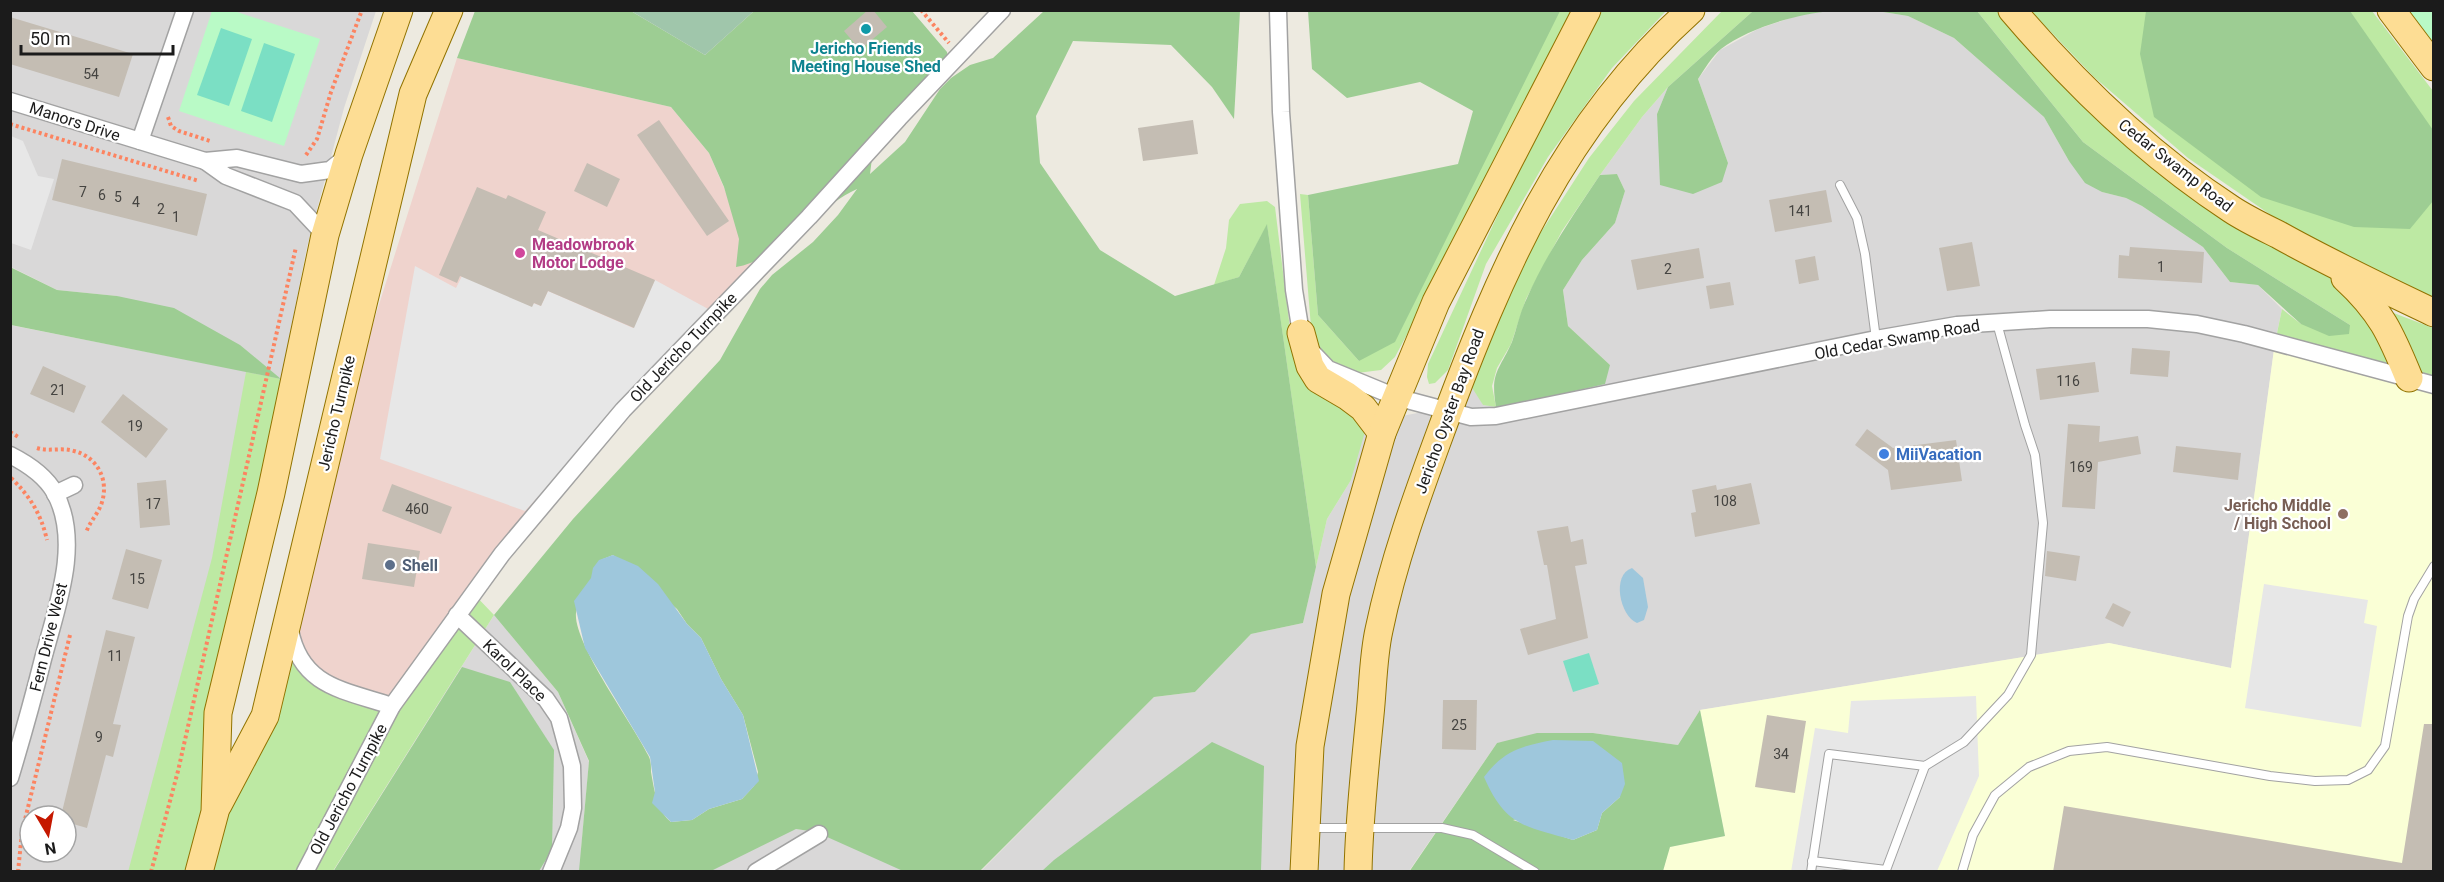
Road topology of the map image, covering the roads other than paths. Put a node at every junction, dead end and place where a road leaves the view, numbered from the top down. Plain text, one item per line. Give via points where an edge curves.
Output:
1 (185, 10) edge
2 (399, 10) edge
3 (449, 10) edge
4 (1002, 10) edge
5 (1278, 10) edge
6 (1587, 10) edge
7 (1692, 10) edge
8 (2012, 10) edge
9 (2391, 10) edge
10 (2433, 67) edge
11 (10, 100) edge
12 (140, 141) junction
13 (349, 154) junction
14 (205, 161) junction
15 (1840, 185) dead end
16 (325, 235) junction
17 (2327, 261) junction
18 (2433, 313) edge
19 (1997, 322) junction
20 (1301, 333) junction
21 (1876, 339) junction
22 (2421, 381) edge
23 (1396, 397) junction
24 (1448, 412) junction
25 (1382, 433) junction
26 (10, 455) edge
27 (74, 485) dead end
28 (55, 494) junction
29 (2433, 566) edge
30 (457, 615) junction
31 (288, 618) junction
32 (392, 706) junction
33 (1925, 766) junction
34 (10, 778) edge
35 (215, 812) junction
36 (1305, 828) junction
37 (1359, 830) junction
38 (819, 834) dead end
39 (1812, 861) junction
40 (199, 872) edge
41 (305, 872) edge
42 (551, 872) edge
43 (756, 872) edge
44 (1305, 872) edge
45 (1358, 872) edge
46 (1535, 872) edge
47 (1811, 872) edge
48 (1962, 872) edge

1 - 12 street, Manors Drive
2 - 13 main road, Jericho Turnpike
3 - 31 main road, Jericho Turnpike via 413,94
4 - 30 street, Old Jericho Turnpike via 623,410 502,554
5 - 20 street via 1281,112 1294,290
6 - 23 main road via 1436,302
7 - 24 main road, Jericho Oyster Bay Road via 1603,104 1549,184 1482,322
8 - 17 main road, Cedar Swamp Road via 2107,111 2169,164 2231,209
9 - 10 main road
11 - 12 street, Manors Drive
12 - 14 street, Manors Drive
13 - 14 street, Manors Drive via 330,170 301,174 237,158
13 - 16 main road, Jericho Turnpike
14 - 16 street, Manors Drive via 226,176 295,203
15 - 21 lane via 1857,218
16 - 35 main road, Jericho Turnpike via 271,493 218,712
17 - 18 main road, Cedar Swamp Road
17 - 22 main road via 2369,300
19 - 21 street, Old Cedar Swamp Road
19 - 22 street, Old Cedar Swamp Road via 2148,319 2197,324
19 - 33 lane via 2035,455 2043,523 2031,655 2008,695 1964,742
20 - 23 street via 1309,349 1328,369
20 - 25 main road via 1318,379 1355,402
21 - 24 street, Old Cedar Swamp Road via 1496,416 1471,417
23 - 24 street, Old Cedar Swamp Road
23 - 25 main road
24 - 37 main road, Jericho Oyster Bay Road via 1408,520 1378,632
25 - 36 main road via 1336,594 1310,746
26 - 28 street via 32,466
27 - 28 street
28 - 34 street, Fern Drive West via 66,540 64,573
29 - 48 lane via 2408,616 2385,746 2368,770 2348,780 2315,781 2107,747 2069,751 2029,767 1995,795 1973,835
30 - 32 street, Old Jericho Turnpike
30 - 42 street, Karol Place via 546,699 559,718 572,766 573,808
31 - 32 street, Old Jericho Turnpike via 296,653 314,676
31 - 35 main road, Jericho Turnpike via 265,716
32 - 41 street, Old Jericho Turnpike
33 - 39 lane via 1886,870
33 - 39 lane via 1829,754
35 - 40 main road, Jericho Turnpike
36 - 37 lane
36 - 44 main road
37 - 45 main road, Jericho Oyster Bay Road
37 - 46 lane via 1442,828 1473,835
38 - 43 street
39 - 47 lane

